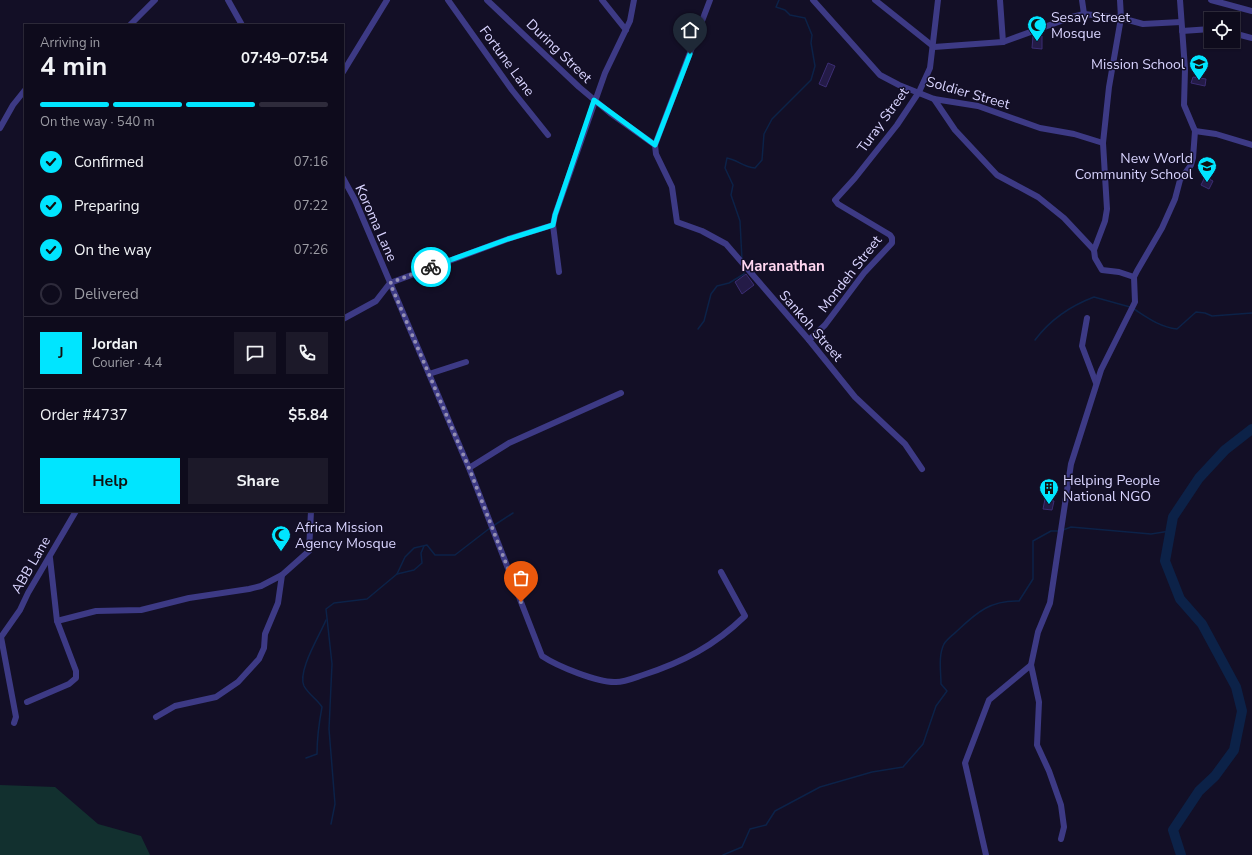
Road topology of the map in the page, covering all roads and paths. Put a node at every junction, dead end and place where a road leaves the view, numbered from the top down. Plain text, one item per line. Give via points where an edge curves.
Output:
1 (155, 0) edge
2 (228, 0) edge
3 (387, 0) edge
4 (448, 0) edge
5 (487, 0) edge
6 (602, 0) edge
7 (634, 0) edge
8 (710, 0) edge
9 (813, 0) edge
10 (875, 0) edge
11 (938, 0) edge
12 (1000, 0) edge
13 (1082, 0) edge
14 (1120, 0) edge
15 (1180, 0) edge
16 (1211, 0) edge
17 (1252, 11) edge
18 (1084, 14) junction
19 (1121, 18) junction
20 (1181, 22) junction
21 (134, 24) edge
22 (241, 24) edge
23 (1204, 29) edge
24 (626, 30) junction
25 (1182, 31) junction
26 (1240, 35) edge
27 (1252, 38) edge
28 (1003, 42) junction
29 (934, 46) junction
30 (344, 70) edge
31 (24, 91) edge
32 (918, 92) junction
33 (934, 99) junction
34 (594, 100) junction
35 (0, 128) edge
36 (1195, 131) junction
37 (548, 135) dead end
38 (1103, 143) junction
39 (655, 145) junction
40 (1252, 145) edge
41 (344, 180) edge
42 (835, 198) joint
43 (553, 225) junction
44 (1094, 250) junction
45 (559, 272) dead end
46 (1134, 277) junction
47 (390, 283) junction
48 (344, 318) edge
49 (1087, 318) dead end
50 (809, 340) junction
51 (466, 362) dead end
52 (428, 374) junction
53 (1096, 383) junction
54 (621, 393) dead end
55 (469, 468) junction
56 (922, 469) dead end
57 (75, 512) edge
58 (310, 512) edge
59 (50, 558) junction
60 (721, 572) dead end
61 (282, 575) junction
62 (57, 621) junction
63 (1031, 665) junction
64 (27, 702) dead end
65 (156, 717) dead end
66 (14, 723) dead end
67 (1060, 839) dead end
68 (986, 855) edge

1 - 21 street
2 - 22 street
3 - 30 street
4 - 37 street, Fortune Lane via 512,90
5 - 34 street, During Street
6 - 24 street
7 - 24 street
8 - 39 street
9 - 32 street, Soldier Street via 880,75
10 - 29 street
11 - 29 street, Turay Street
12 - 28 street
13 - 18 street
14 - 19 street
15 - 20 street
16 - 17 street
18 - 19 street
18 - 28 street
19 - 20 street via 1143,24
19 - 38 street via 1109,87
20 - 25 street
23 - 25 street
24 - 34 street via 612,55
25 - 36 street via 1184,105
26 - 27 street
28 - 29 street
29 - 32 street, Turay Street via 930,68
31 - 35 street
32 - 33 street, Soldier Street
32 - 42 street, Turay Street via 897,125 855,178
33 - 38 street, Soldier Street via 978,106 1040,128 1074,134
33 - 44 street via 955,130 998,175 1054,208
34 - 39 street, During Street
34 - 43 street
36 - 40 street via 1216,134
36 - 46 street via 1191,165 1180,180 1170,211
38 - 44 street via 1107,209
39 - 50 street, Sankoh Street via 656,154 672,187 677,222 702,231 726,244
41 - 47 street, Koroma Lane
42 - 50 street, Mondeh Street via 838,204 890,235 892,243
43 - 45 street
43 - 47 street
44 - 46 street via 1095,258 1102,270
46 - 53 street via 1134,302
47 - 48 street via 376,301
47 - 52 street, Koroma Lane
49 - 53 street via 1082,346
50 - 56 street, Sankoh Street via 855,397 905,444
51 - 52 street
52 - 55 street, Koroma Lane
53 - 63 street via 1071,464 1050,603 1038,632
54 - 55 street via 509,443
55 - 60 street, Koroma Lane via 542,656 553,663 605,681 626,681 668,667 711,645 745,616
57 - 59 street, ABB Lane
58 - 61 street via 308,551
59 - 62 street
59 - 66 street, ABB Lane via 1,637 16,717
61 - 62 street via 249,589 189,598 141,610 96,611
61 - 65 street via 278,603 265,634 264,648 259,659 238,682 216,697 175,706
62 - 64 street via 76,671 76,678 70,684
63 - 67 street via 1039,707 1037,745 1061,805 1064,826
63 - 68 street via 989,700 965,763

